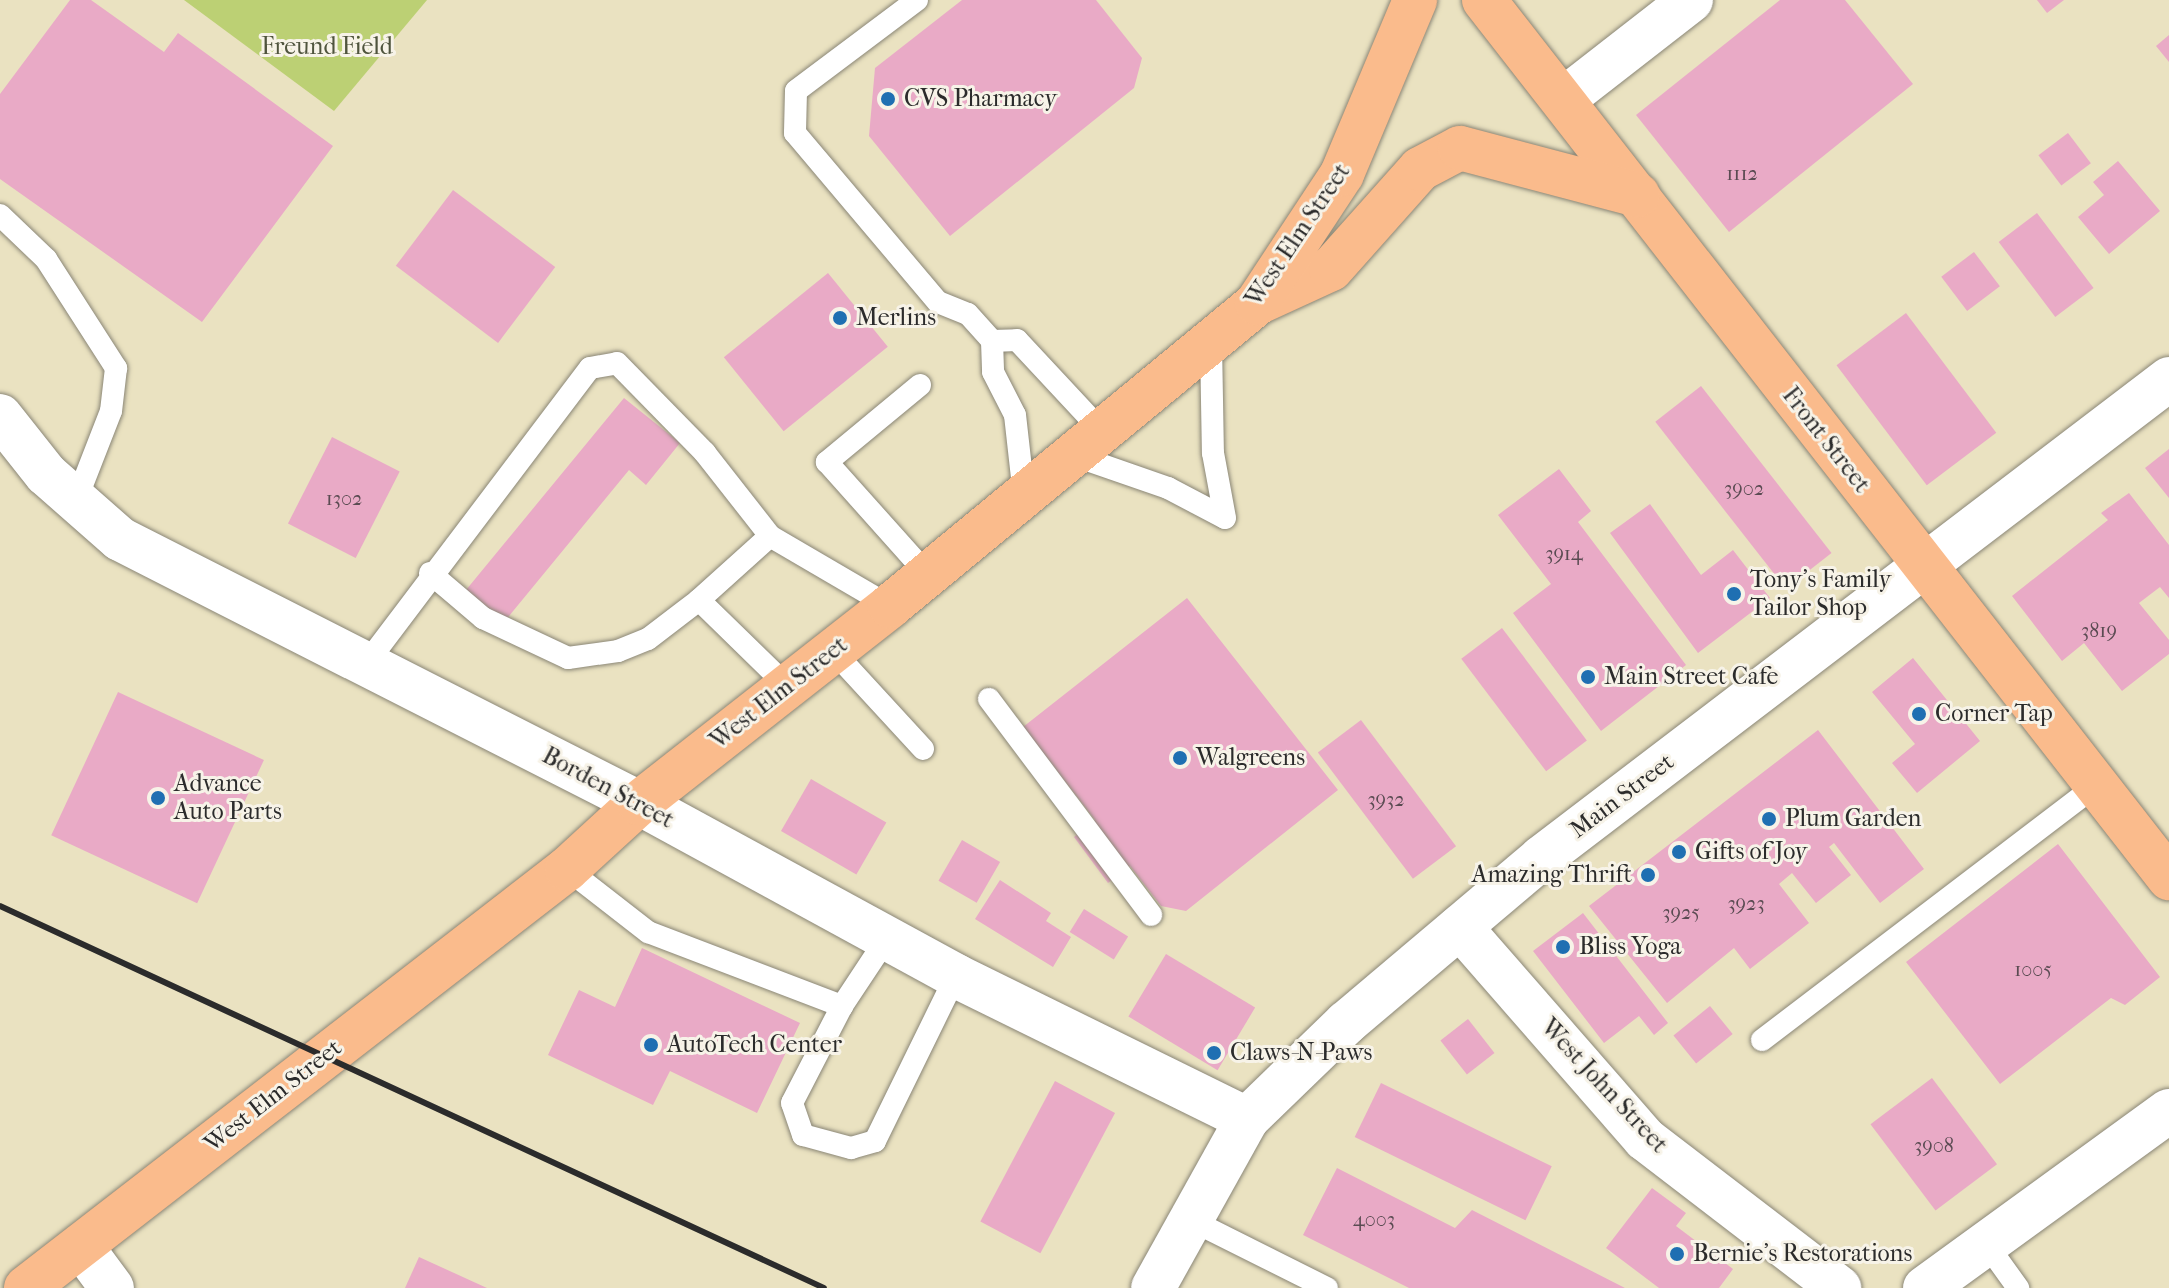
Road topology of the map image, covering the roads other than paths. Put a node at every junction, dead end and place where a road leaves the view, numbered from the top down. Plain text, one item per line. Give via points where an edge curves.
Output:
1 (917, 0) edge
2 (1415, 0) edge
3 (1484, 0) edge
4 (1691, 0) edge
5 (1564, 99) junction
6 (1638, 195) junction
7 (0, 215) edge
8 (1257, 303) junction
9 (992, 341) junction
10 (1211, 343) junction
11 (2169, 379) edge
12 (920, 385) dead end
13 (0, 416) edge
14 (1088, 443) junction
15 (20, 461) edge
16 (1024, 495) junction
17 (76, 501) junction
18 (770, 536) junction
19 (1923, 566) junction
20 (430, 573) junction
21 (928, 575) junction
22 (699, 600) junction
23 (890, 606) junction
24 (833, 651) junction
25 (366, 664) junction
26 (787, 686) junction
27 (989, 699) dead end
28 (923, 749) dead end
29 (2096, 786) junction
30 (639, 803) junction
31 (567, 869) junction
32 (2169, 878) edge
33 (1151, 915) dead end
34 (1460, 927) junction
35 (887, 938) junction
36 (956, 976) junction
37 (842, 1006) junction
38 (1762, 1040) dead end
39 (2169, 1111) edge
40 (1247, 1119) junction
41 (1191, 1220) junction
42 (1985, 1242) junction
43 (81, 1246) junction
44 (26, 1288) edge
45 (112, 1288) edge
46 (1153, 1288) edge
47 (1327, 1288) edge
48 (1839, 1288) edge
49 (1925, 1288) edge
50 (2018, 1288) edge

1 - 9 lane via 796,91 795,133 938,302 968,314
2 - 8 main road, West Elm Street via 1342,174
3 - 5 main road, Front Street
4 - 5 street
5 - 6 main road, Front Street
6 - 8 main road via 1460,148 1420,169 1331,269
6 - 19 main road, Front Street
7 - 17 lane via 46,259 116,368 111,411
8 - 10 main road, West Elm Street
9 - 14 lane via 1017,340
9 - 16 lane via 993,372 1015,415
10 - 14 main road, West Elm Street
10 - 14 lane via 1213,453 1225,518
11 - 19 street, Main Street
12 - 21 lane via 827,462
13 - 15 street, Borden Street
14 - 16 main road, West Elm Street
15 - 17 street, Borden Street
16 - 21 main road, West Elm Street
17 - 25 street, Borden Street via 120,539
18 - 20 lane via 705,453 617,363 590,368
18 - 22 lane
18 - 23 lane
19 - 29 main road, Front Street
19 - 34 street, Main Street
20 - 22 lane via 483,618 540,650 568,658 618,651 648,639
20 - 25 lane
21 - 23 main road, West Elm Street
22 - 26 lane
23 - 24 main road, West Elm Street
24 - 26 main road, West Elm Street
24 - 28 lane
25 - 30 street, Borden Street
26 - 30 main road, West Elm Street
27 - 33 lane
29 - 32 main road, Front Street
29 - 38 lane
30 - 31 main road, West Elm Street
30 - 35 street, Borden Street
31 - 37 lane via 648,932
31 - 43 main road, West Elm Street
34 - 40 street, Main Street via 1346,1023
34 - 48 street, West John Street via 1645,1139
35 - 36 street, Borden Street
35 - 37 lane
36 - 37 lane via 875,1141 851,1148 803,1135 792,1103
36 - 40 street, Borden Street
39 - 42 street
40 - 41 street, Main Street
41 - 46 street, Main Street
41 - 47 lane
42 - 49 street
42 - 50 lane
43 - 44 main road, West Elm Street
43 - 45 street

